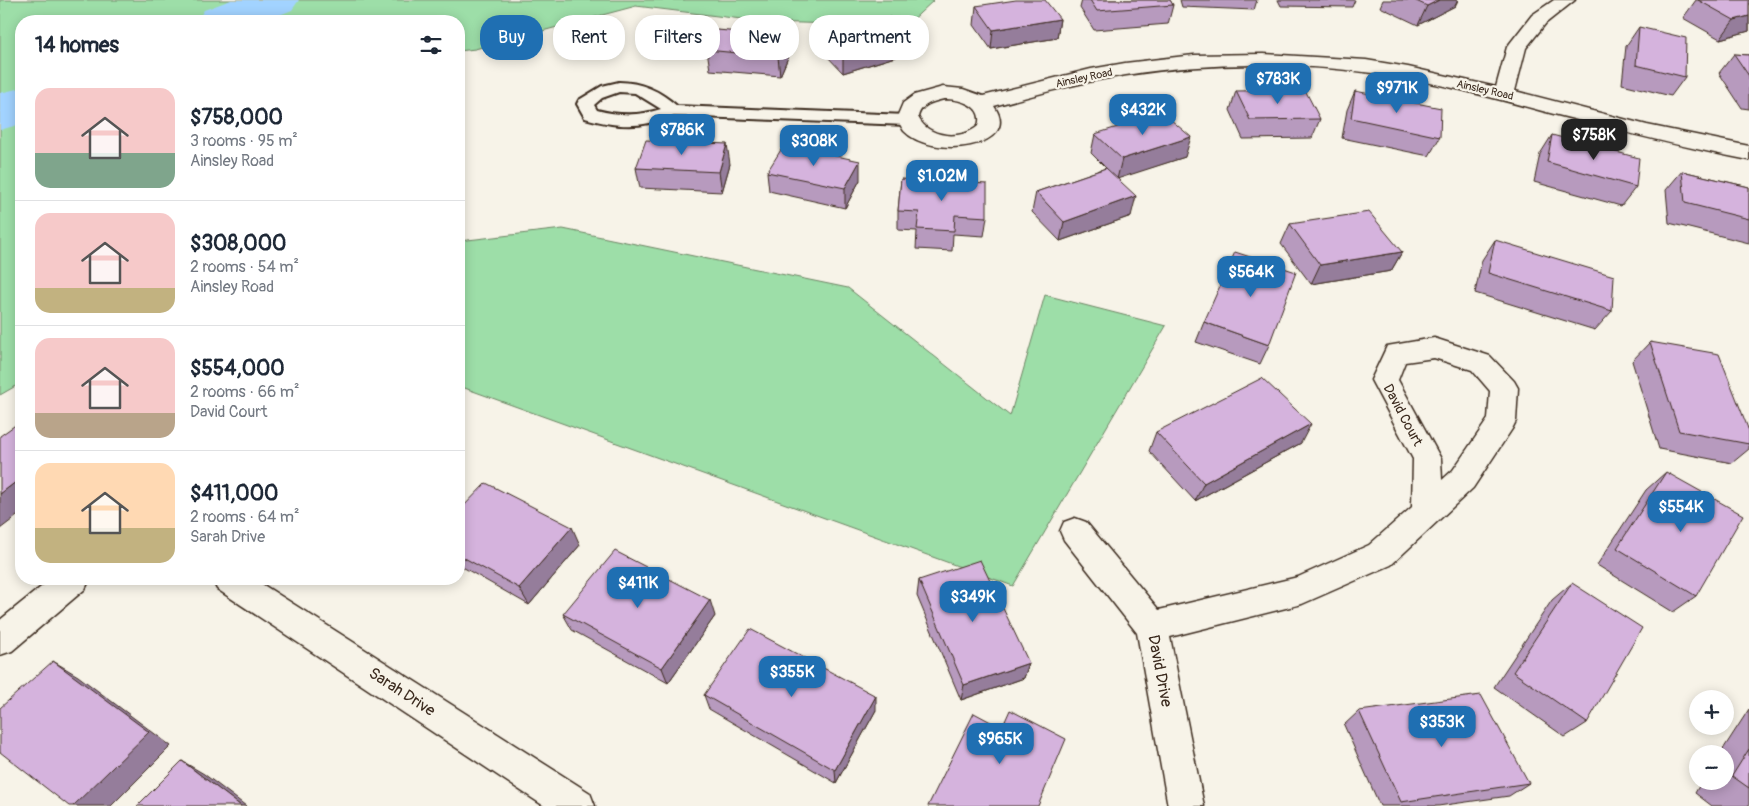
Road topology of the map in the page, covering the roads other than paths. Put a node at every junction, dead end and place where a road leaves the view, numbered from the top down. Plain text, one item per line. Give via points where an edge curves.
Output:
1 (1566, 0) edge
2 (1504, 94) junction
3 (981, 103) junction
4 (673, 111) dead end
5 (907, 120) junction
6 (1749, 153) edge
7 (1427, 511) junction
8 (1075, 531) dead end
9 (67, 585) edge
10 (237, 585) edge
11 (1152, 628) junction
12 (0, 640) edge
13 (577, 806) edge
14 (1186, 806) edge

1 - 2 street via 1539,19 1517,46
2 - 3 street, Ainsley Road via 1367,66 1278,59 1150,66 1092,74
2 - 6 street, Ainsley Road via 1693,143
3 - 5 street via 957,94 929,95 910,106
3 - 5 street via 991,117 990,125 984,132 963,142 923,137
4 - 5 lane
7 - 7 street, David Court via 1427,459 1384,380 1396,353 1434,348 1481,363 1504,388 1502,421 1463,479
7 - 11 street, David Court via 1380,555 1302,590
8 - 11 street, David Drive
9 - 12 street
10 - 13 street, Sarah Drive
11 - 14 street, David Drive

